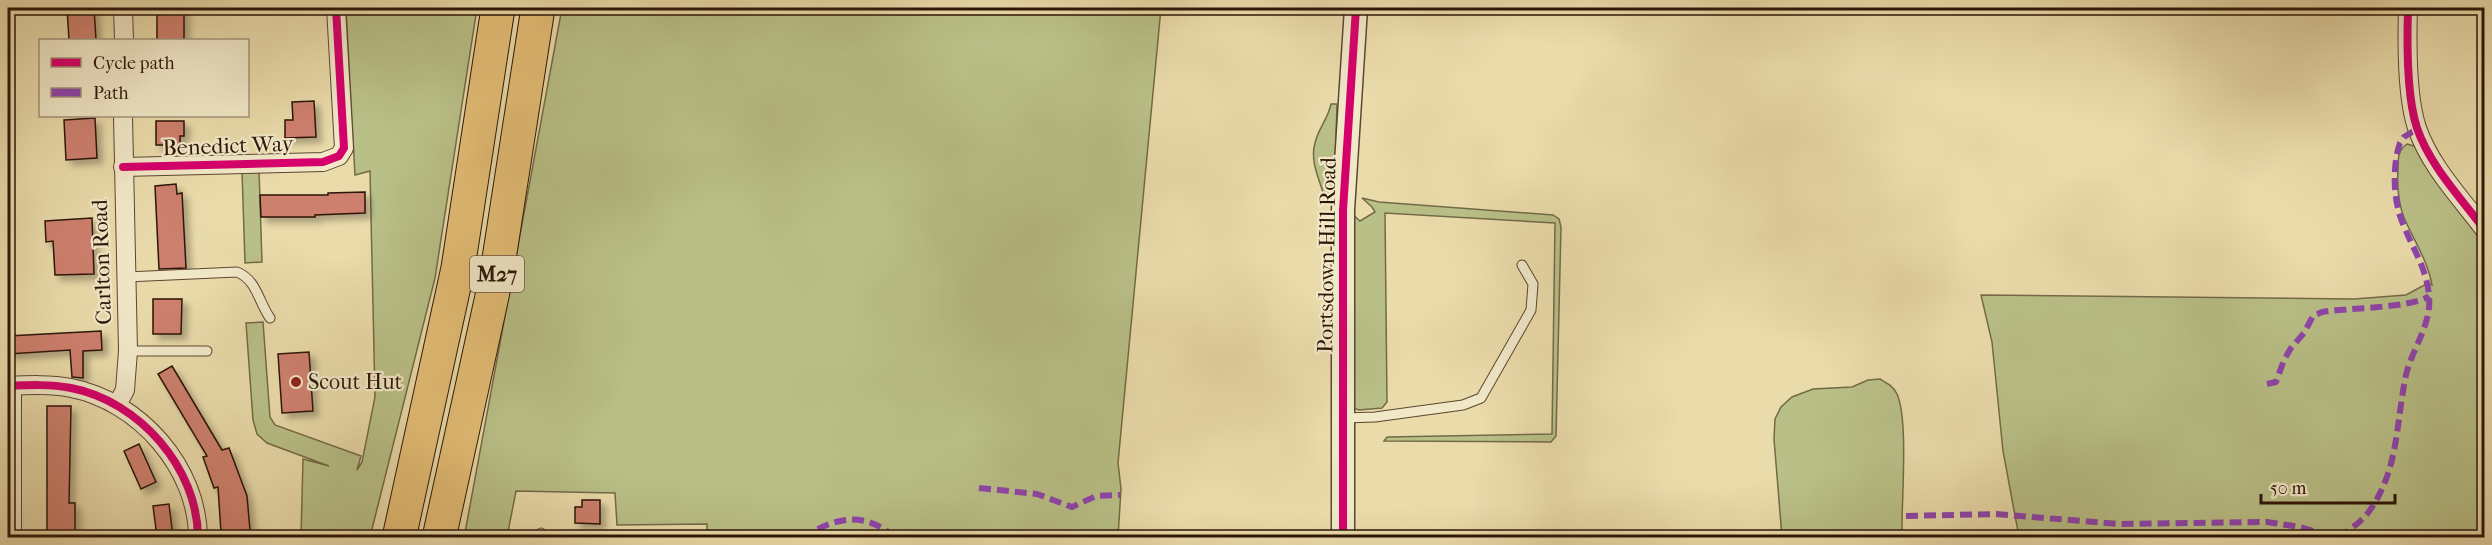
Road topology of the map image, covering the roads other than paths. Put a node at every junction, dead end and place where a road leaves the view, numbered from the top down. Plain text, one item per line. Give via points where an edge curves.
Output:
1 (123, 8) edge
2 (336, 8) edge
3 (498, 8) edge
4 (538, 8) edge
5 (1356, 8) edge
6 (2408, 8) edge
7 (124, 39) edge
8 (123, 117) edge
9 (123, 167) junction
10 (2484, 229) edge
11 (1522, 265) dead end
12 (126, 277) junction
13 (270, 318) dead end
14 (128, 351) junction
15 (207, 351) dead end
16 (10, 386) edge
17 (117, 405) junction
18 (1344, 418) junction
19 (12, 537) edge
20 (198, 537) edge
21 (399, 537) edge
22 (439, 537) edge
23 (1343, 537) edge

1 - 7 street
2 - 9 street, Benedict Way via 344,148 339,156 323,162
3 - 21 highway, M27 via 458,268
4 - 22 highway, M27 via 496,278
5 - 18 street, Portsdown Hill Road via 1343,210
6 - 10 street via 2417,129 2431,157
8 - 9 street, Carlton Road
9 - 12 street, Carlton Road
11 - 18 lane via 1533,284 1531,310 1480,398 1463,405
12 - 13 lane via 237,272 253,283
12 - 14 street, Carlton Road
14 - 15 lane
14 - 17 street, Carlton Road via 125,390
16 - 17 street via 73,388
16 - 19 street
17 - 20 street via 150,430 176,463 190,493
18 - 23 street, Portsdown Hill Road

